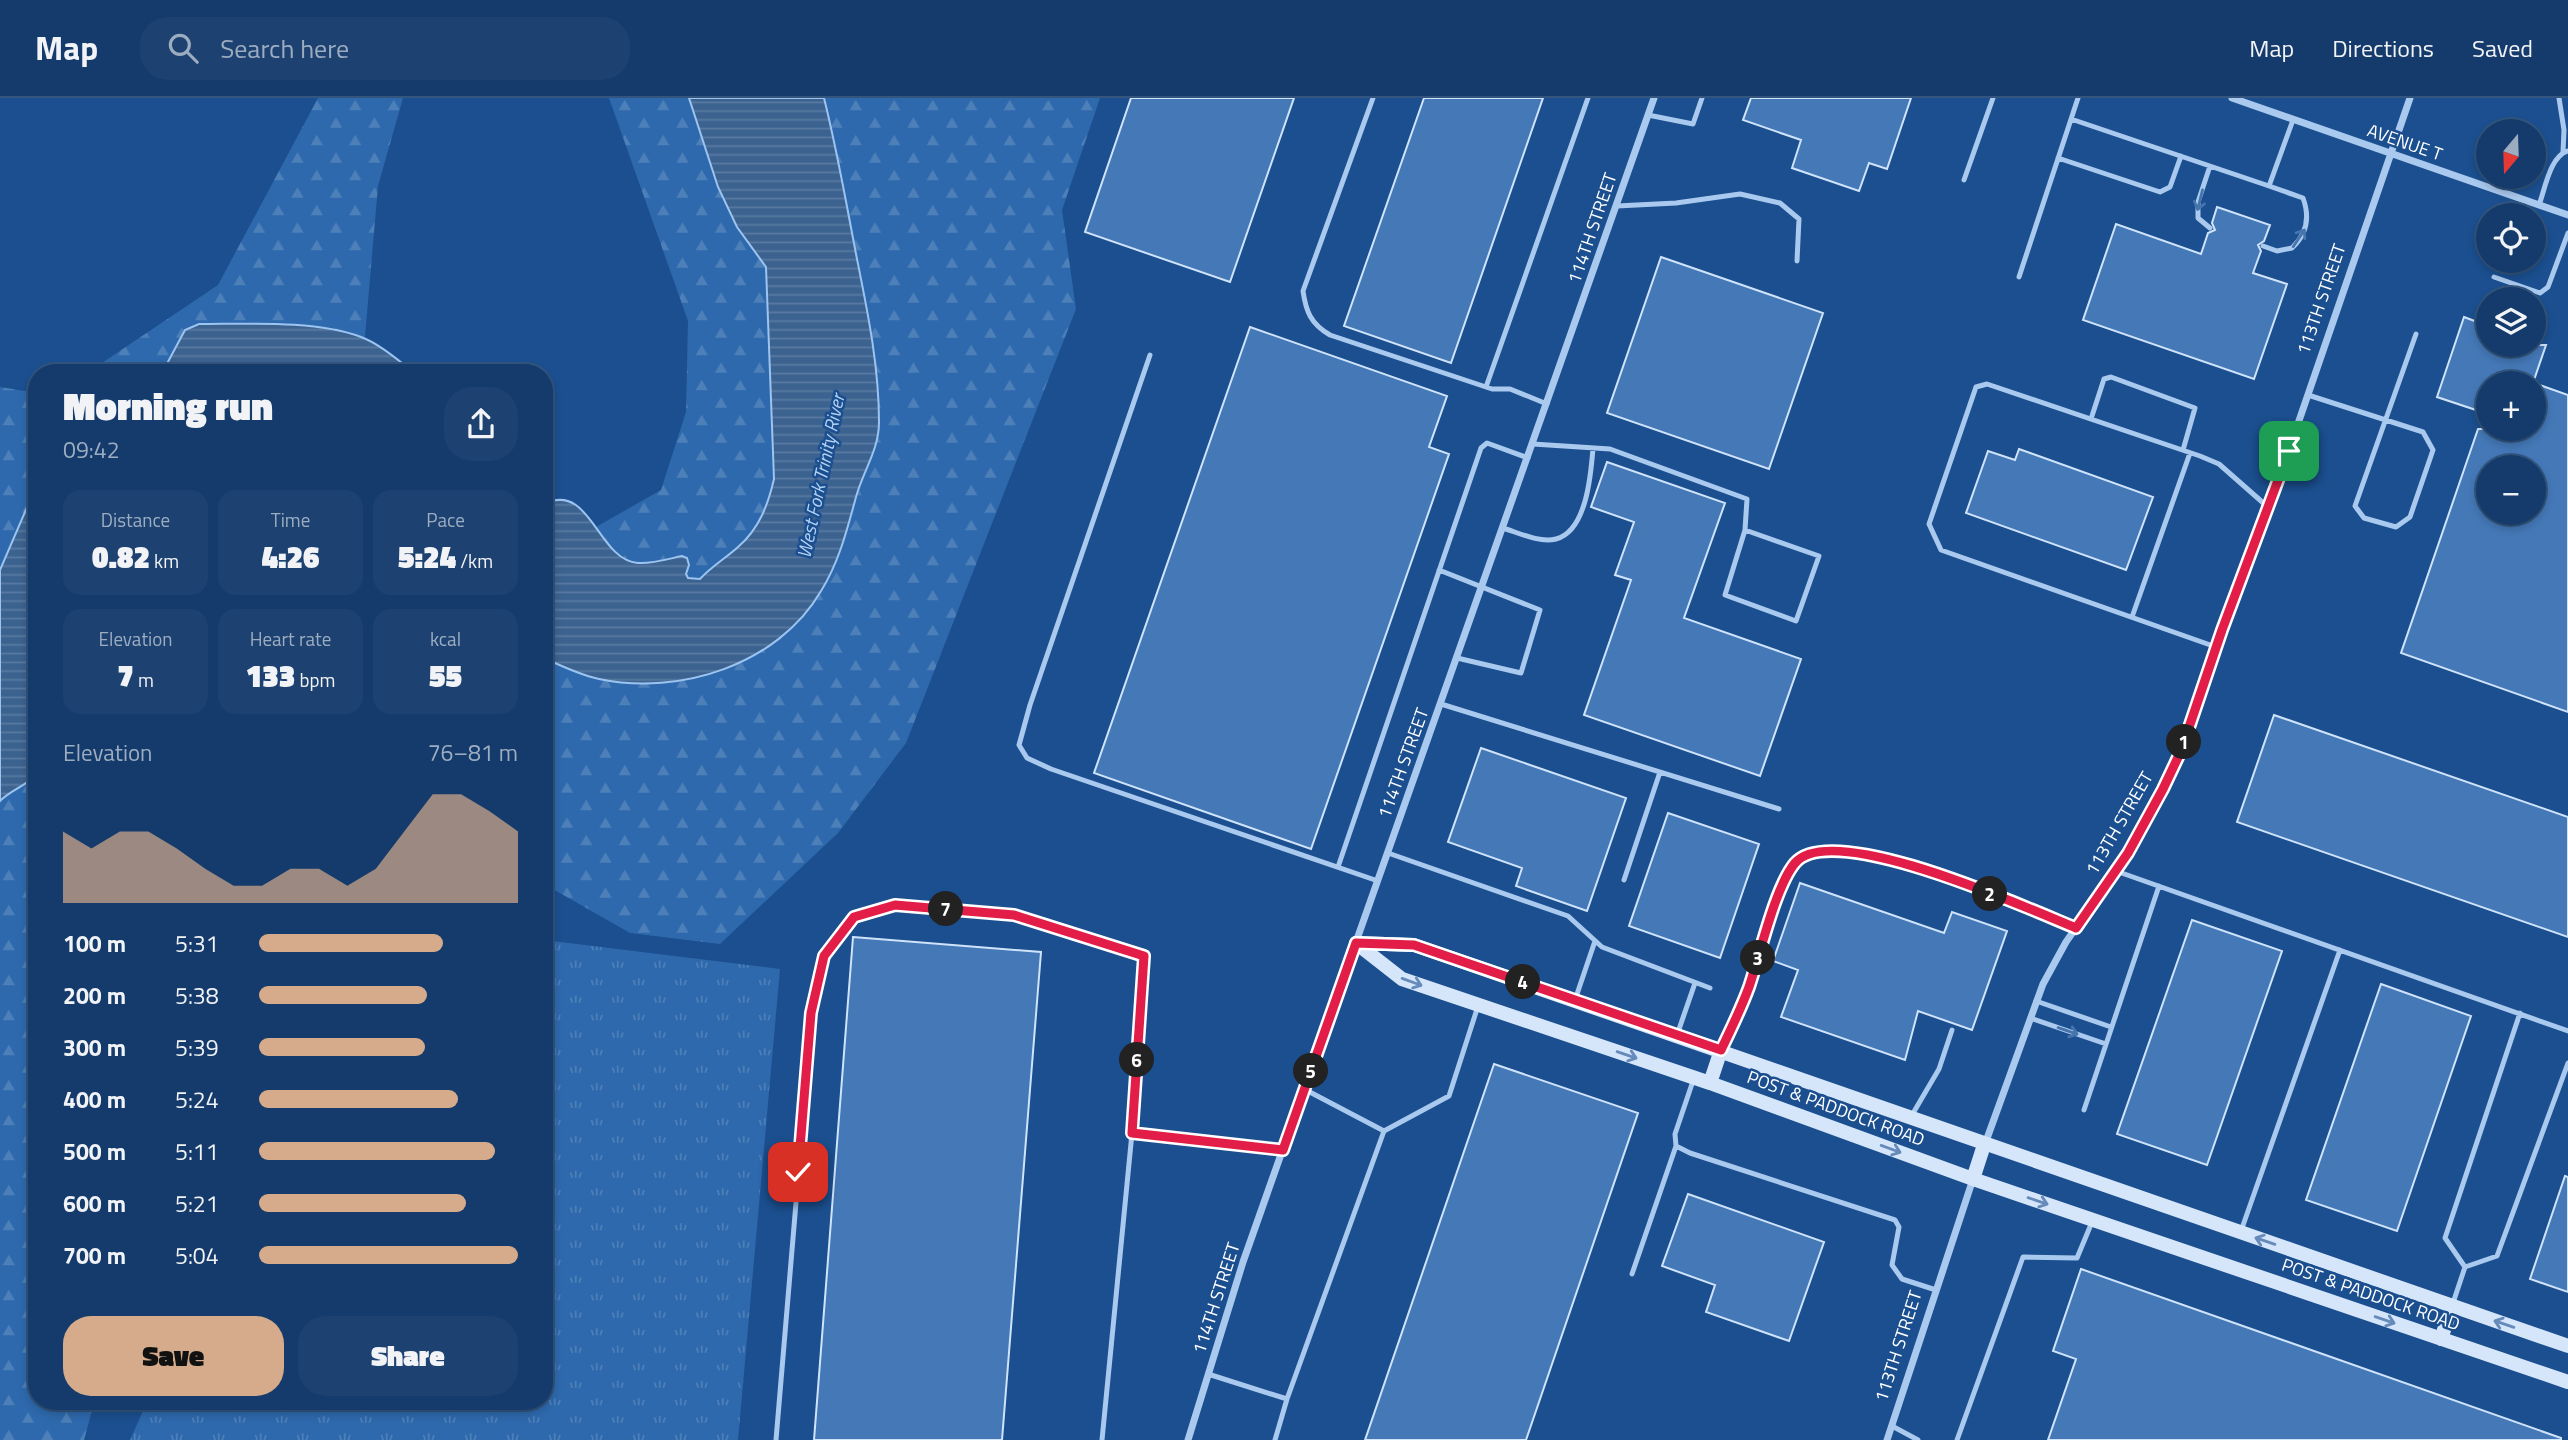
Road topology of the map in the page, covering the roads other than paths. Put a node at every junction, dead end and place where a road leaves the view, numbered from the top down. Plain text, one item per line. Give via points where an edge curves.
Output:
1 (1373, 98) edge
2 (1588, 98) edge
3 (1654, 98) edge
4 (1702, 98) edge
5 (1993, 98) edge
6 (2078, 98) edge
7 (2232, 98) edge
8 (2410, 98) edge
9 (2559, 98) edge
10 (1648, 115) junction
11 (2071, 119) junction
12 (2293, 120) junction
13 (2565, 151) edge
14 (2391, 153) junction
15 (2181, 156) junction
16 (2058, 158) junction
17 (2210, 166) junction
18 (1964, 180) dead end
19 (2269, 186) junction
20 (2533, 203) edge
21 (2540, 203) edge
22 (1617, 206) junction
23 (2546, 207) edge
24 (2568, 215) edge
25 (2210, 228) dead end
26 (2568, 233) edge
27 (2263, 246) dead end
28 (1797, 261) dead end
29 (2019, 277) dead end
30 (2494, 277) dead end
31 (2416, 334) dead end
32 (1150, 355) dead end
33 (1486, 387) junction
34 (2308, 395) junction
35 (1547, 404) junction
36 (2091, 419) junction
37 (2384, 420) junction
38 (1533, 444) junction
39 (1593, 448) junction
40 (2186, 451) junction
41 (1528, 458) junction
42 (2269, 508) junction
43 (1503, 528) junction
44 (1745, 530) junction
45 (1439, 570) junction
46 (1483, 585) junction
47 (2132, 617) junction
48 (2216, 647) junction
49 (1457, 658) junction
50 (1441, 704) junction
51 (1660, 772) junction
52 (1779, 810) dead end
53 (1388, 853) junction
54 (1338, 867) junction
55 (2116, 871) junction
56 (1624, 880) dead end
57 (1378, 881) junction
58 (2159, 886) junction
59 (2076, 928) junction
60 (1595, 941) junction
61 (1356, 943) junction
62 (2340, 950) junction
63 (1695, 983) junction
64 (1710, 988) dead end
65 (1575, 1000) junction
66 (2036, 1001) junction
67 (1479, 1005) junction
68 (2520, 1013) junction
69 (2030, 1018) junction
70 (2111, 1027) junction
71 (1952, 1030) dead end
72 (2568, 1031) edge
73 (1677, 1035) junction
74 (2106, 1044) junction
75 (1721, 1050) junction
76 (2568, 1063) edge
77 (1694, 1078) junction
78 (1710, 1083) junction
79 (1304, 1089) junction
80 (2084, 1110) dead end
81 (1910, 1118) junction
82 (1384, 1130) junction
83 (1132, 1133) junction
84 (1984, 1145) junction
85 (1676, 1146) junction
86 (1283, 1150) junction
87 (1973, 1179) junction
88 (2093, 1219) junction
89 (2240, 1233) junction
90 (2465, 1267) junction
91 (1632, 1275) dead end
92 (1936, 1290) junction
93 (2452, 1306) junction
94 (2441, 1339) junction
95 (2568, 1346) edge
96 (1208, 1374) junction
97 (2568, 1382) edge
98 (1287, 1399) junction
99 (1892, 1426) junction
100 (776, 1440) edge
101 (1102, 1440) edge
102 (1188, 1440) edge
103 (1275, 1440) edge
104 (1887, 1440) edge
105 (1918, 1440) edge
106 (1956, 1440) edge

1 - 33 lane via 1303,291 1306,310 1316,327 1330,335
2 - 33 lane
3 - 10 street, 114TH STREET
4 - 10 lane via 1693,124
5 - 18 lane
6 - 11 lane
7 - 12 street, AVENUE T
8 - 14 street, 113TH STREET
9 - 13 lane
10 - 22 street, 114TH STREET
11 - 15 lane
11 - 16 lane
12 - 14 street, AVENUE T
12 - 19 lane
13 - 21 lane via 2553,165
14 - 20 street, AVENUE T
14 - 34 street, 113TH STREET
15 - 16 lane via 2170,187 2160,192
15 - 17 lane
16 - 29 lane
17 - 19 lane
17 -> 25 lane via 2197,209 2198,218
27 -> 19 lane via 2283,251 2292,248 2304,232 2307,218 2303,198
22 - 28 lane via 1676,204 1741,194 1780,203 1798,219
22 - 35 street, 114TH STREET
23 - 24 street, AVENUE T
26 - 30 lane via 2548,287 2540,293
31 - 37 lane
32 - 54 lane via 1019,745 1027,758 1051,769
33 - 35 lane via 1510,389
34 - 37 lane
34 - 42 street, 113TH STREET
35 - 38 street, 114TH STREET
36 - 40 lane
36 - 40 lane via 2104,379 2111,377 2195,408
36 - 47 lane via 1987,384 1976,387 1929,524 1941,550
37 - 37 lane via 2423,432 2433,450 2410,517 2396,527 2364,518 2355,506
38 - 39 lane
38 - 41 street, 114TH STREET
39 - 43 lane via 1584,502 1567,534 1541,539
39 - 44 lane via 1610,449 1747,499
40 - 42 lane via 2218,464
40 - 47 lane
41 - 43 street, 114TH STREET
41 - 45 lane via 1483,444
42 - 48 street, 113TH STREET
43 - 46 street, 114TH STREET
44 - 44 lane via 1725,595 1796,621 1819,556
45 - 46 lane
45 - 54 lane
46 - 49 street, 114TH STREET
46 - 49 lane via 1540,610 1521,673
47 - 48 lane
48 - 55 street, 113TH STREET via 2181,751
49 - 50 street, 114TH STREET
50 - 51 lane
50 - 53 street, 114TH STREET
51 - 52 lane
51 - 56 lane
53 - 57 street, 114TH STREET
53 - 60 lane via 1567,916
54 - 57 lane
55 - 58 lane
55 - 59 street, 113TH STREET
57 - 61 street, 114TH STREET
58 - 62 lane
58 - 70 lane
59 - 66 street, 113TH STREET
59 - 75 lane via 1901,863 1858,852 1816,851 1797,860 1784,879 1748,988
60 - 63 lane
60 - 65 lane
61 - 65 street, POST & PADDOCK ROAD via 1414,945
61 -> 67 street, POST & PADDOCK ROAD via 1402,979
61 - 79 street, 114TH STREET
62 - 68 lane
62 - 89 lane
63 - 64 lane
63 - 73 lane
65 - 73 street, POST & PADDOCK ROAD
66 - 69 street, 113TH STREET
66 - 70 lane
67 -> 77 street, POST & PADDOCK ROAD
67 - 82 lane via 1448,1096
68 - 72 lane
68 - 90 lane via 2445,1238
69 -> 74 lane
69 - 84 street, 113TH STREET
70 - 74 lane
71 - 81 lane via 1939,1069
73 - 75 street, POST & PADDOCK ROAD
74 - 80 lane
75 - 78 street
75 - 81 street, POST & PADDOCK ROAD
76 - 90 lane via 2497,1256
77 - 78 street, POST & PADDOCK ROAD
77 - 85 lane via 1675,1134
78 -> 87 street, POST & PADDOCK ROAD
79 - 82 lane
79 - 86 street, 114TH STREET
81 - 84 street, POST & PADDOCK ROAD
82 - 98 lane
83 - 86 lane
83 - 100 lane via 1144,956 1014,915 895,905 854,917 824,956 811,1013
83 - 101 lane
84 - 87 street, 113TH STREET
84 - 89 street, POST & PADDOCK ROAD
85 - 91 lane
85 - 92 lane via 1895,1220 1899,1227 1892,1265 1902,1279
86 - 96 street, 114TH STREET
87 -> 88 street, POST & PADDOCK ROAD
87 - 92 street, 113TH STREET
88 -> 94 street, POST & PADDOCK ROAD
88 - 106 lane via 2077,1258 2024,1257
93 -> 89 street, POST & PADDOCK ROAD
90 - 93 lane
92 - 99 street, 113TH STREET
93 - 94 street
95 -> 93 street, POST & PADDOCK ROAD
94 - 97 street, POST & PADDOCK ROAD
96 - 98 lane
96 - 102 street, 114TH STREET
98 - 103 lane
99 - 104 street, 113TH STREET
99 - 105 lane

